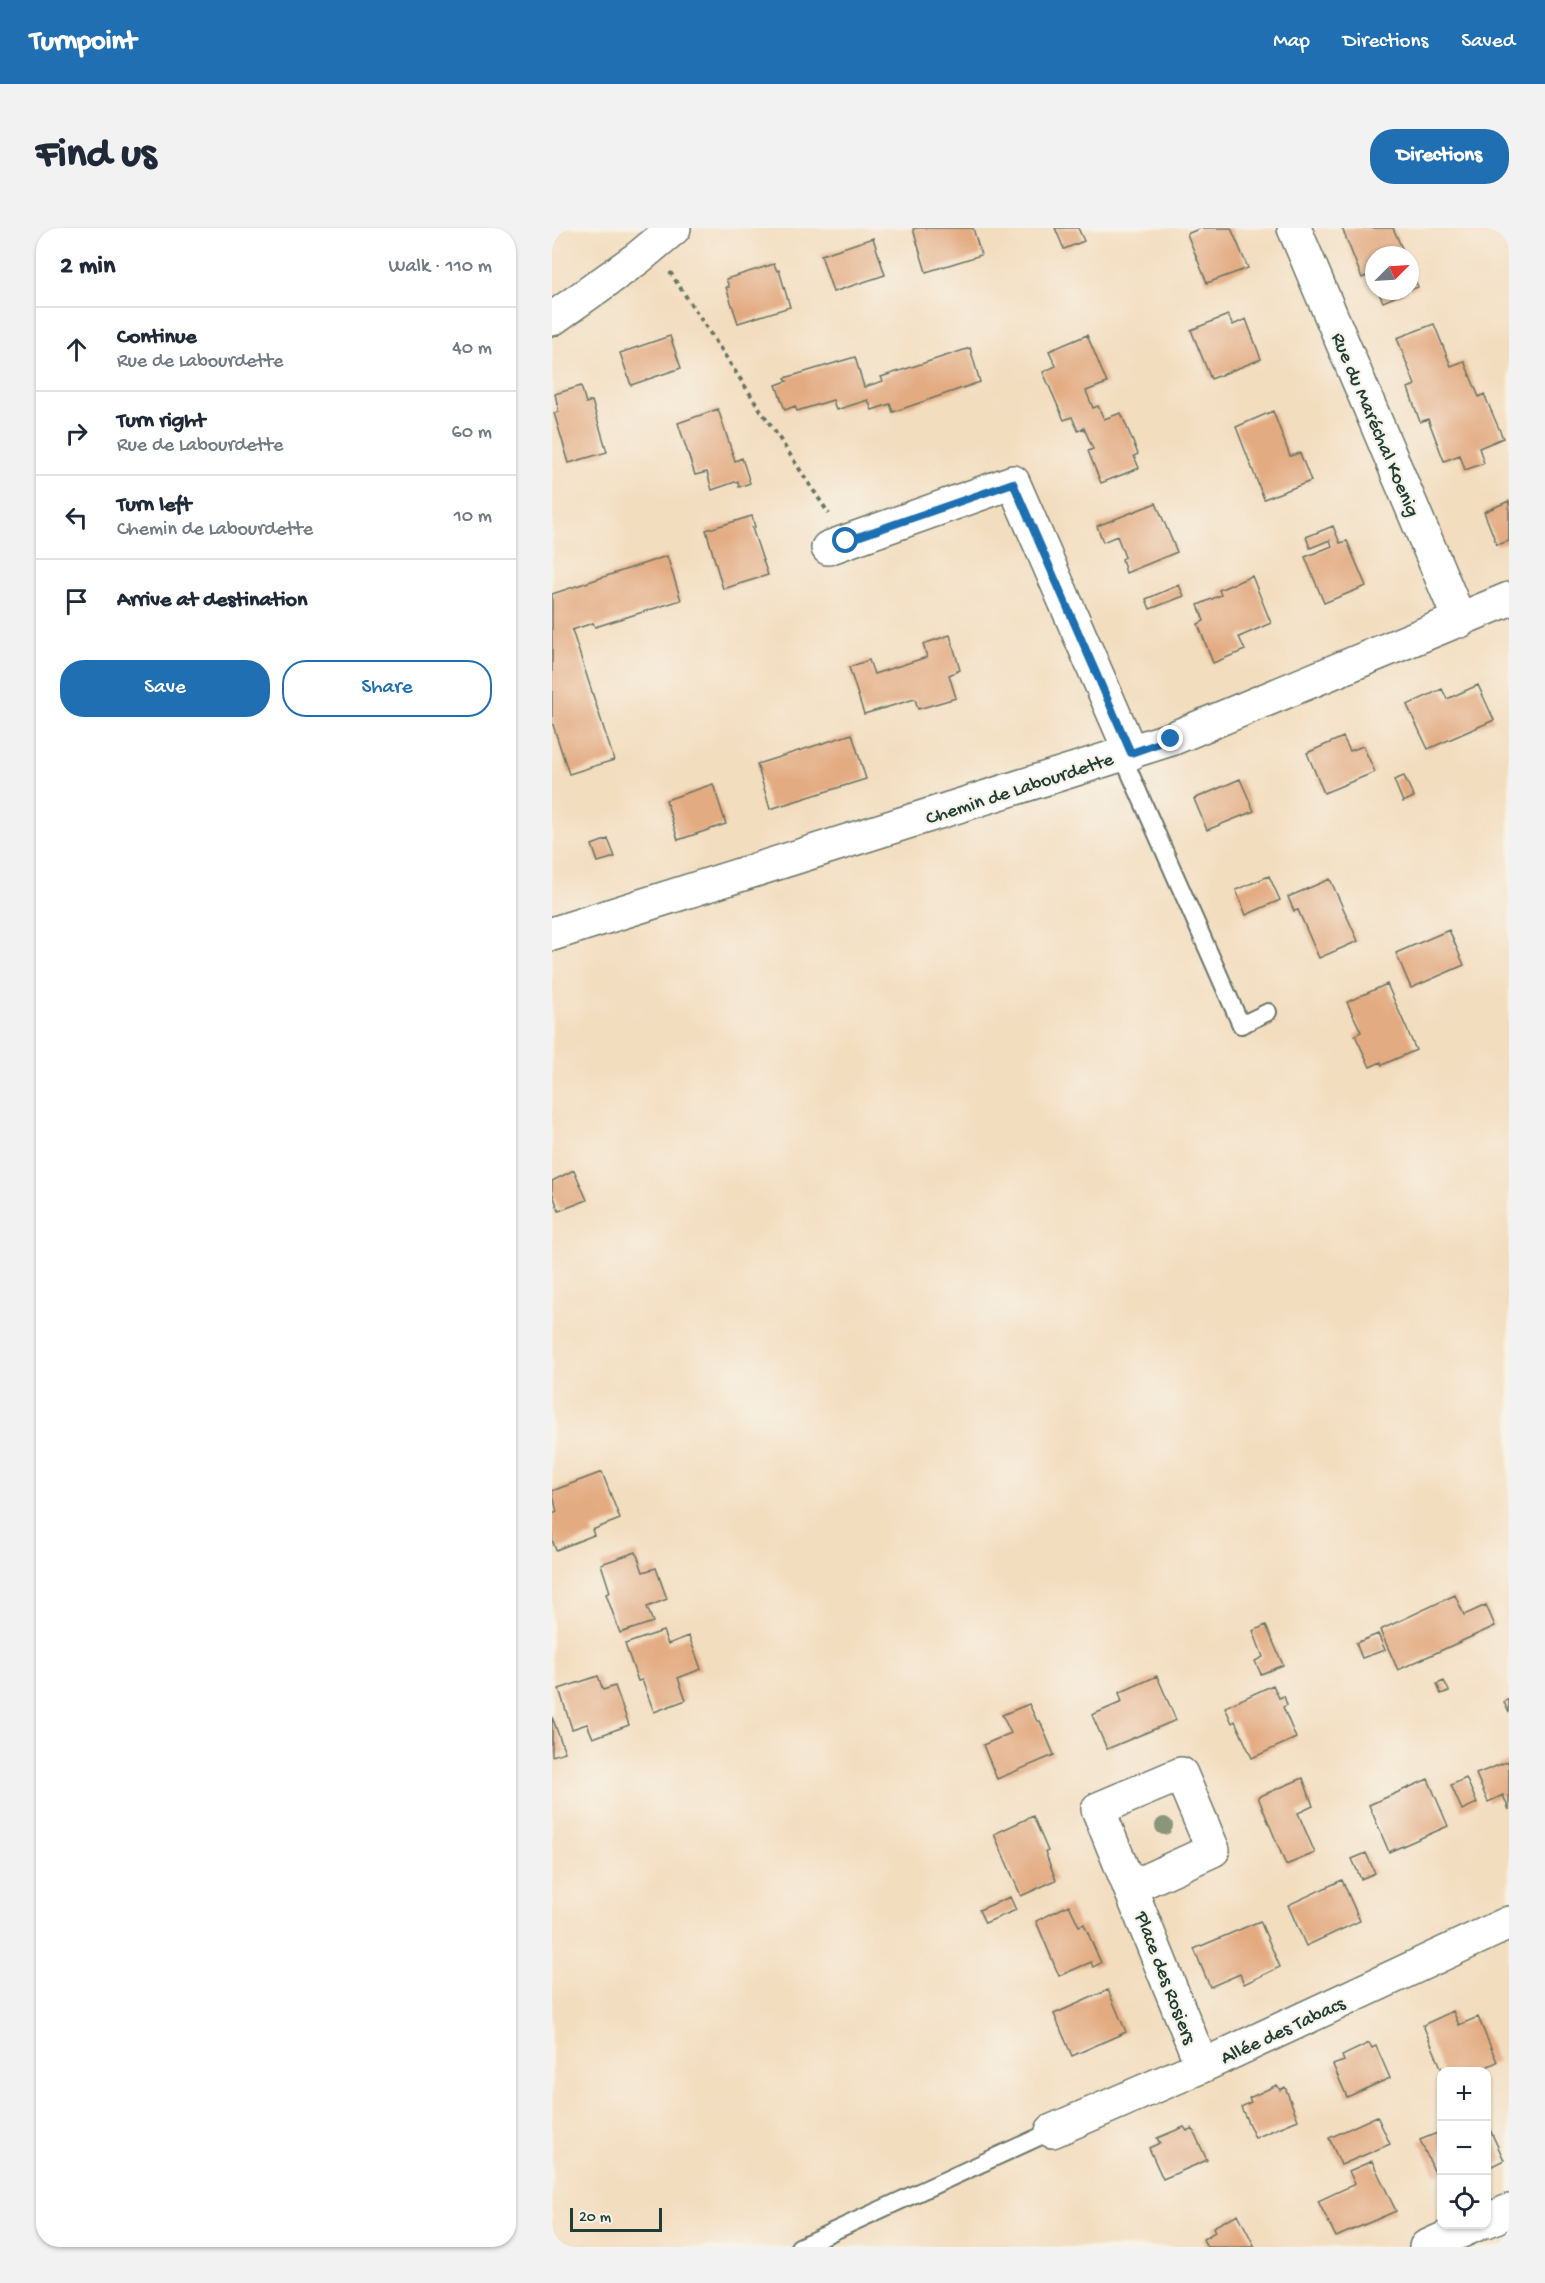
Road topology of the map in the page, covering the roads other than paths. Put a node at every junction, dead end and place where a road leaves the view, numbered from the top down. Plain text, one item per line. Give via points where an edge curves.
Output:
1 (1294, 228) edge
2 (664, 237) edge
3 (552, 319) edge
4 (837, 544) road end
5 (1509, 599) edge
6 (1460, 621) junction
7 (1126, 754) junction
8 (552, 934) edge
9 (1268, 1012) dead end
10 (1132, 1887) dead end
11 (1509, 1923) edge
12 (1202, 2066) junction
13 (1052, 2131) joint
14 (1509, 2211) edge
15 (1491, 2218) edge
16 (1466, 2229) edge
17 (799, 2247) edge
18 (1426, 2247) edge

1 - 6 street, Rue du Maréchal Koenig
2 - 3 street
4 - 7 street via 1013,483
5 - 6 street, Chemin de Labourdette
6 - 7 street, Chemin de Labourdette
7 - 8 street, Chemin de Labourdette
7 - 9 lane via 1241,1025
10 - 12 street, Place des Rosiers
11 - 12 street, Allée des Tabacs
12 - 13 street, Allée des Tabacs
13 - 17 lane
14 - 15 street
16 - 18 street

